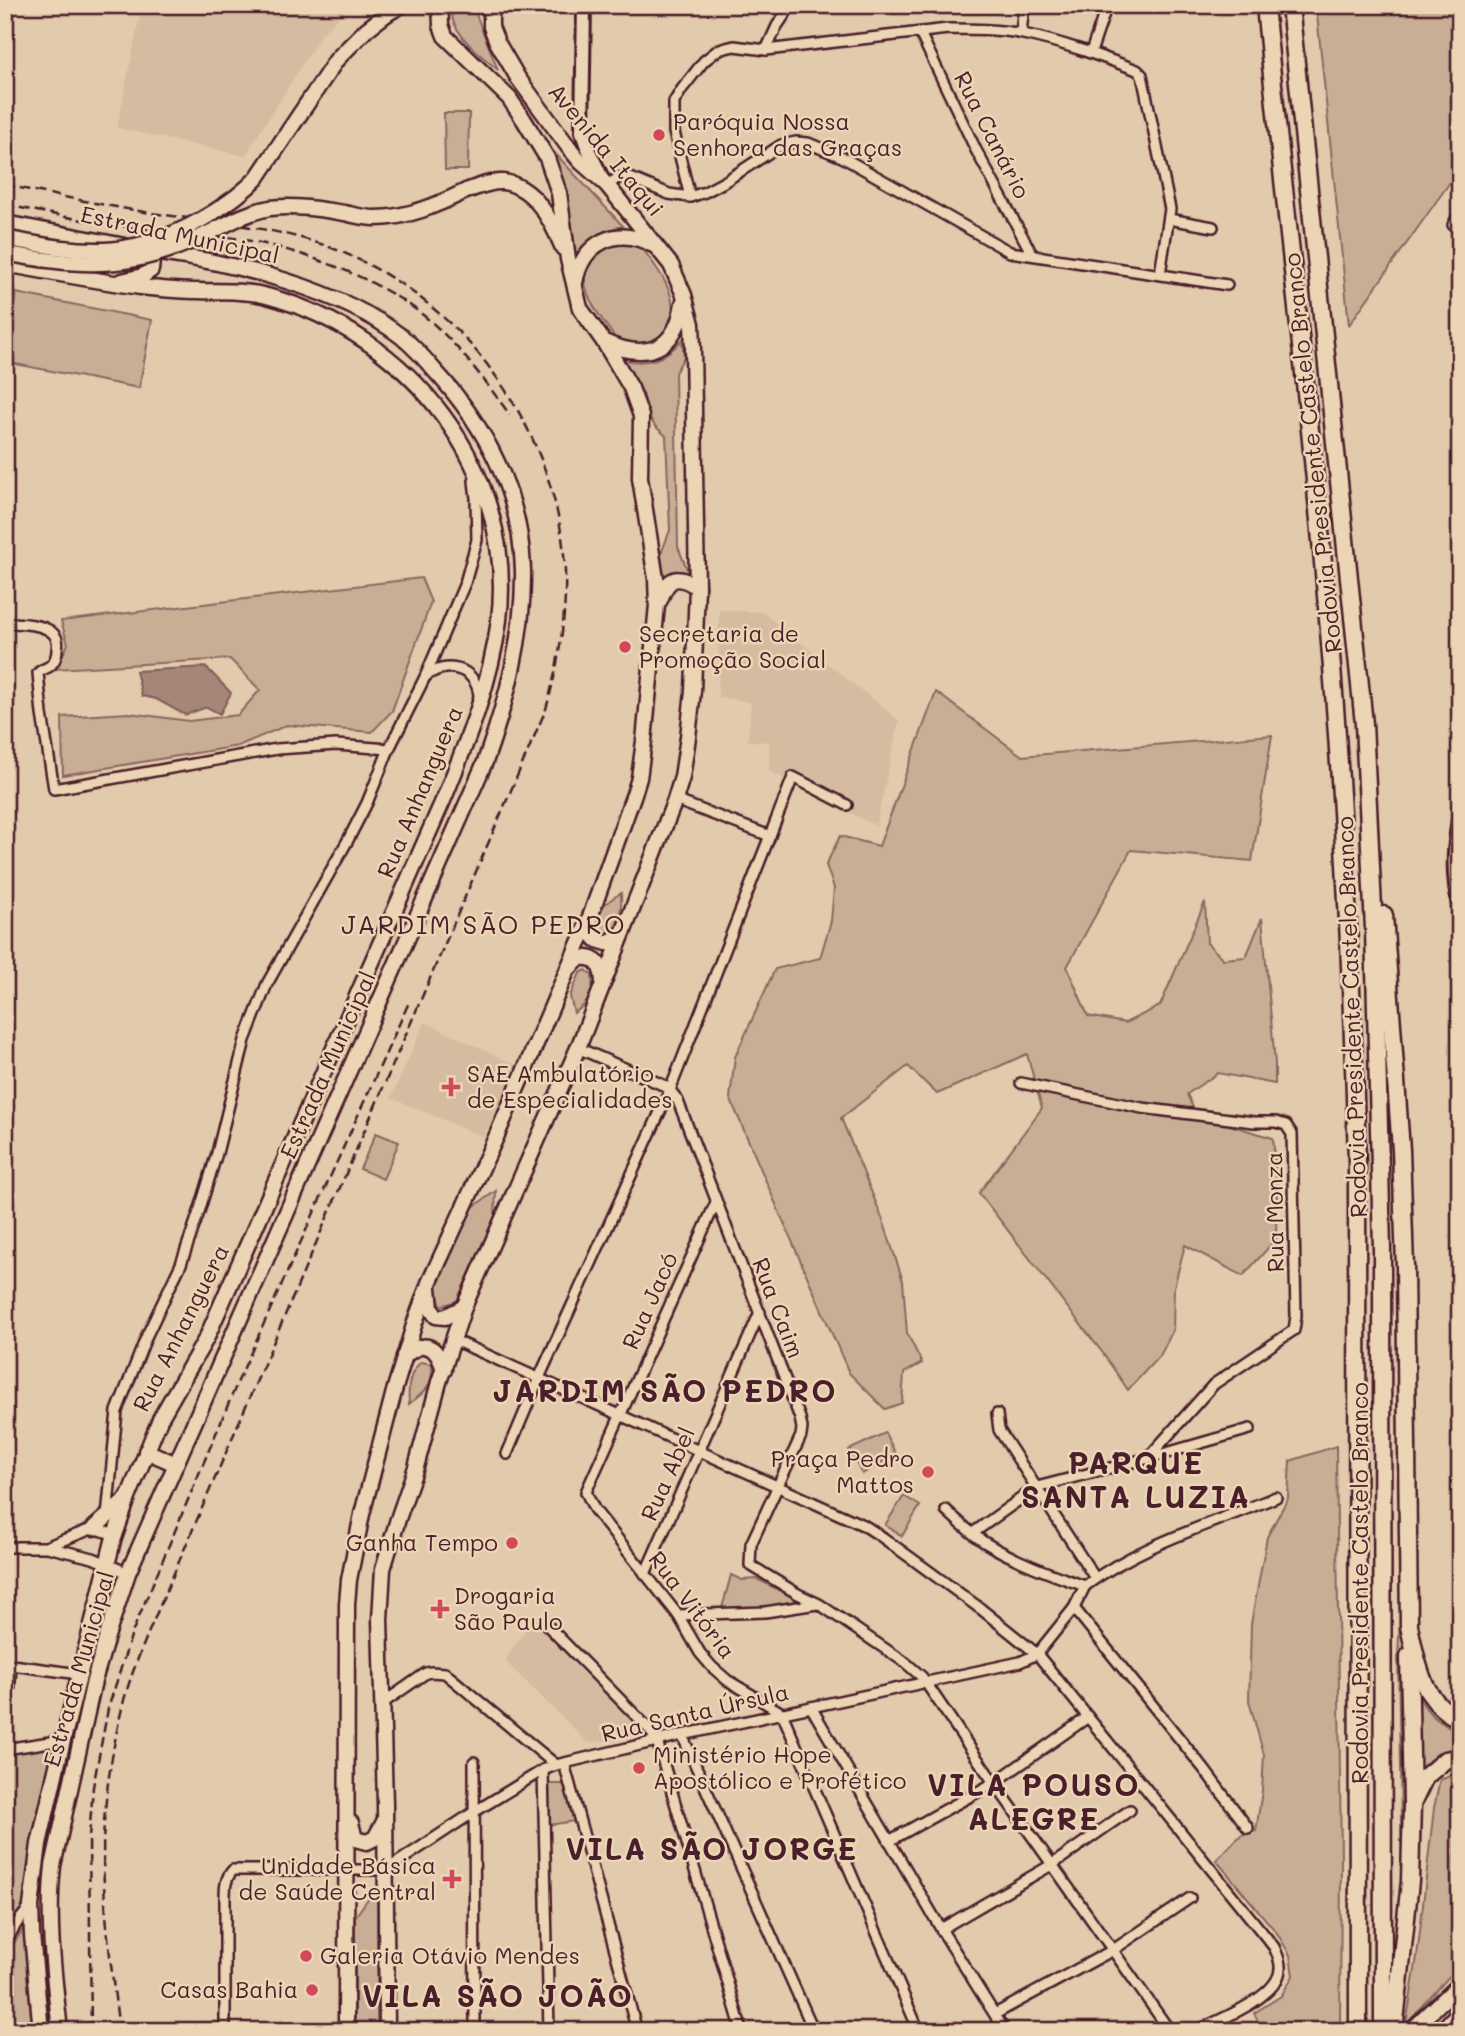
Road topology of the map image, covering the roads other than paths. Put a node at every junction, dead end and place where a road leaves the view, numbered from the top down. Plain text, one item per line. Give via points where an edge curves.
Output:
1 (402, 5) edge
2 (440, 5) edge
3 (491, 5) edge
4 (584, 5) edge
5 (791, 5) edge
6 (1024, 5) edge
7 (1107, 5) edge
8 (1265, 5) edge
9 (1290, 5) edge
10 (920, 33) junction
11 (1021, 33) junction
12 (766, 50) junction
13 (1091, 52) junction
14 (605, 183) junction
15 (690, 197) junction
16 (1460, 213) edge
17 (1169, 219) junction
18 (5, 223) edge
19 (1453, 225) dead end
20 (1213, 227) dead end
21 (5, 238) edge
22 (658, 248) junction
23 (143, 250) junction
24 (5, 253) edge
25 (1032, 254) junction
26 (568, 259) junction
27 (5, 264) edge
28 (1160, 274) junction
29 (113, 282) junction
30 (1227, 285) dead end
31 (575, 290) junction
32 (684, 295) junction
33 (604, 342) junction
34 (471, 464) junction
35 (697, 587) junction
36 (657, 605) junction
37 (5, 623) edge
38 (425, 677) junction
39 (480, 706) junction
40 (389, 749) junction
41 (675, 800) junction
42 (1368, 801) junction
43 (847, 805) dead end
44 (1460, 810) edge
45 (770, 836) junction
46 (1460, 915) edge
47 (590, 917) junction
48 (622, 934) junction
49 (566, 971) junction
50 (603, 987) junction
51 (578, 1048) junction
52 (1020, 1083) dead end
53 (670, 1090) junction
54 (716, 1202) junction
55 (429, 1283) junction
56 (464, 1307) junction
57 (760, 1312) junction
58 (454, 1340) junction
59 (230, 1342) junction
60 (404, 1356) junction
61 (444, 1370) junction
62 (539, 1378) junction
63 (621, 1414) junction
64 (997, 1414) dead end
65 (1250, 1429) dead end
66 (699, 1450) junction
67 (146, 1451) junction
68 (508, 1454) dead end
69 (1147, 1459) junction
70 (169, 1461) junction
71 (1037, 1487) junction
72 (778, 1488) junction
73 (586, 1492) joint
74 (1276, 1497) dead end
75 (128, 1498) junction
76 (946, 1510) dead end
77 (153, 1515) junction
78 (107, 1517) junction
79 (94, 1528) junction
80 (973, 1534) junction
81 (114, 1538) junction
82 (5, 1547) edge
83 (47, 1547) junction
84 (107, 1566) junction
85 (130, 1568) junction
86 (645, 1574) junction
87 (1095, 1578) junction
88 (1085, 1586) junction
89 (819, 1604) junction
90 (1074, 1608) junction
91 (678, 1615) junction
92 (544, 1622) dead end
93 (1409, 1626) junction
94 (1037, 1654) junction
95 (8, 1665) edge
96 (79, 1674) junction
97 (926, 1683) junction
98 (383, 1703) junction
99 (811, 1707) junction
100 (782, 1713) junction
101 (1087, 1717) junction
102 (1460, 1719) edge
103 (682, 1735) junction
104 (63, 1740) junction
105 (657, 1741) junction
106 (6, 1749) edge
107 (1460, 1757) edge
108 (474, 1762) dead end
109 (560, 1764) junction
110 (543, 1770) junction
111 (995, 1783) junction
112 (346, 1801) junction
113 (1412, 1804) junction
114 (1130, 1810) dead end
115 (474, 1812) junction
116 (386, 1819) junction
117 (1248, 1828) dead end
118 (889, 1841) junction
119 (1053, 1864) junction
120 (346, 1870) junction
121 (386, 1870) junction
122 (1190, 1898) dead end
123 (31, 1906) junction
124 (941, 1929) junction
125 (5, 1943) edge
126 (1113, 1950) junction
127 (1460, 1984) edge
128 (1460, 2011) edge
129 (995, 2014) junction
130 (41, 2031) edge
131 (60, 2031) edge
132 (225, 2031) edge
133 (346, 2031) edge
134 (387, 2031) edge
135 (475, 2031) edge
136 (549, 2031) edge
137 (637, 2031) edge
138 (742, 2031) edge
139 (814, 2031) edge
140 (919, 2031) edge
141 (1005, 2031) edge
142 (1170, 2031) edge
143 (1196, 2031) edge
144 (1358, 2031) edge
145 (1382, 2031) edge
146 (1394, 2031) edge
147 (1411, 2031) edge
148 (1441, 2031) edge

1 - 21 main road, bridge via 367,29 337,59 257,178 201,220 137,247 111,251
2 - 26 main road via 445,36 509,99 547,158 559,193
3 - 14 main road, Avenida Itaqui via 491,27 518,78 576,156
4 - 14 main road via 582,132
5 - 12 street
6 - 11 street
7 - 13 street
8 - 144 highway, Rodovia Presidente Castelo Branco via 1329,631 1355,1079
9 - 42 highway, Rodovia Presidente Castelo Branco via 1364,724
10 - 11 street via 973,29
10 - 12 street
10 - 25 street, Rua Canário
11 - 13 street
12 - 15 street via 734,46 718,50 704,61 674,102 674,132
13 - 17 street via 1137,70 1144,80
14 - 15 street via 628,177 669,194
14 - 22 main road, Avenida Itaqui
15 - 25 street via 724,182 781,145 808,143 842,157 1010,252
16 - 19 street
17 - 20 street
17 - 28 street
18 - 23 main road, Estrada Municipal
22 - 31 main road via 628,236 606,240 586,256
22 - 32 main road
23 - 29 main road via 152,260 151,270
23 - 59 main road, Estrada Municipal via 238,267 312,290 401,337 449,385 484,435 508,487 523,568 510,680 485,762
24 - 26 main road, bridge via 73,264 132,261 170,251 261,210 297,207 374,218 400,216 502,182 530,195 540,206
25 - 28 street
26 - 31 main road
27 - 29 main road, Rua Anhanguera
28 - 30 street
29 - 34 main road, Rua Anhanguera via 267,296 347,329 380,351 428,395
31 - 33 main road via 580,308
32 - 33 main road via 679,324 660,345 647,351
32 - 35 main road via 692,324
33 - 36 main road via 631,388 641,416 640,478
34 - 38 street via 475,553
34 - 39 main road, Rua Anhanguera via 491,507 501,572 498,629
35 - 36 main road via 670,580
35 - 41 main road via 688,737
36 - 47 main road via 639,778
37 - 40 street via 40,626 58,642 51,665 40,669 38,678 54,789 277,749 345,745
38 - 39 street via 442,668 463,671 476,682
38 - 40 street
39 - 67 main road, Rua Anhanguera via 445,796 207,1338
40 - 78 street via 367,803 267,984 253,1018 200,1212 117,1412
41 - 45 street
41 - 48 main road
42 - 93 highway via 1382,883 1401,1150
42 - 145 highway, Rodovia Presidente Castelo Branco via 1382,1263
43 - 45 street via 793,778
44 - 46 street via 1452,859
45 - 53 street
47 - 48 main road via 591,933 597,940 607,943
47 - 49 main road
48 - 50 main road
49 - 50 main road via 580,958 592,958 602,970
49 - 55 main road
50 - 51 main road
51 - 53 street
51 - 56 main road
52 - 69 street, Rua Monza via 1156,1110 1276,1122 1286,1125 1292,1134 1294,1330 1214,1384
53 - 54 street, Rua Caim
53 - 62 street
54 - 57 street, Rua Caim
54 - 63 street, Rua Jacó
55 - 56 main road via 429,1301 436,1316 445,1317
55 - 60 main road
56 - 58 main road
57 - 66 street, Rua Abel
57 - 72 street, Rua Caim via 802,1428
58 - 61 main road
58 - 62 street
59 - 70 main road via 215,1363
59 - 77 main road, Estrada Municipal
60 - 61 main road via 427,1346 437,1353
60 - 112 main road via 349,1580
61 - 98 main road via 383,1569
62 - 63 street
62 - 68 street
63 - 66 street
63 - 73 street, Rua Jacó
64 - 71 street via 999,1430
65 - 69 street
66 - 72 street
66 - 86 street, Rua Abel
67 - 70 main road
67 - 75 main road, Rua Anhanguera
69 - 71 street
70 - 77 main road
71 - 80 street
71 - 87 street
72 - 89 street, Rua Caim via 751,1544 750,1566
72 - 94 street via 882,1537
73 - 86 street, Rua Vitória
74 - 87 street via 1145,1550
75 - 78 main road
75 - 81 main road, Rua Anhanguera
76 - 80 street
77 - 85 main road, Estrada Municipal
78 - 79 main road
79 - 81 street
79 - 83 street
80 - 88 street via 1025,1563
81 - 84 main road, Rua Anhanguera
81 - 85 main road via 115,1551
82 - 83 street
83 - 84 street
84 - 85 street
84 - 96 main road, Rua Anhanguera
85 - 131 main road, Estrada Municipal via 94,1681 53,1866 50,1921
86 - 91 street, Rua Vitória
87 - 88 street
88 - 90 street
89 - 91 street via 765,1612
89 - 97 street via 906,1663
90 - 94 street
90 - 117 street
91 - 100 street, Rua Vitória via 700,1653 727,1680
92 - 105 street
93 - 102 highway via 1425,1688 1448,1715
93 - 113 highway
94 - 97 street, Rua Santa Úrsula
94 - 101 street
95 - 96 street
95 - 106 street
96 - 104 main road, Rua Anhanguera
97 - 99 street, Rua Santa Úrsula
97 - 111 street
98 - 109 street via 426,1673 445,1673
98 - 116 main road
99 - 100 street, Rua Santa Úrsula
99 - 118 street
100 - 103 street, Rua Santa Úrsula
100 - 140 street
101 - 111 street
101 - 143 street via 1279,1956 1280,1971 1273,1986
103 - 105 street, Rua Santa Úrsula
103 - 139 street
104 - 106 street
104 - 123 main road, Rua Anhanguera via 39,1844
105 - 109 street, Rua Santa Úrsula
105 - 138 street
107 - 113 highway via 1445,1760 1425,1777
108 - 115 street
109 - 110 street, Rua Santa Úrsula
109 - 137 street
110 - 115 street, Rua Santa Úrsula
110 - 136 street
111 - 118 street
111 - 119 street
112 - 116 main road via 358,1841 373,1840
112 - 120 main road
113 - 146 highway via 1410,1881
114 - 119 street
115 - 121 street, Rua Santa Úrsula
115 - 135 street
116 - 121 main road
118 - 124 street
119 - 124 street
119 - 126 street
120 - 121 street
120 - 132 street via 238,1869 228,1875
120 - 133 main road
121 - 134 main road
122 - 126 street
123 - 125 street
123 - 130 main road, Rua Anhanguera
124 - 129 street
126 - 129 street
126 - 142 street
127 - 147 main road
128 - 148 main road
129 - 141 street

